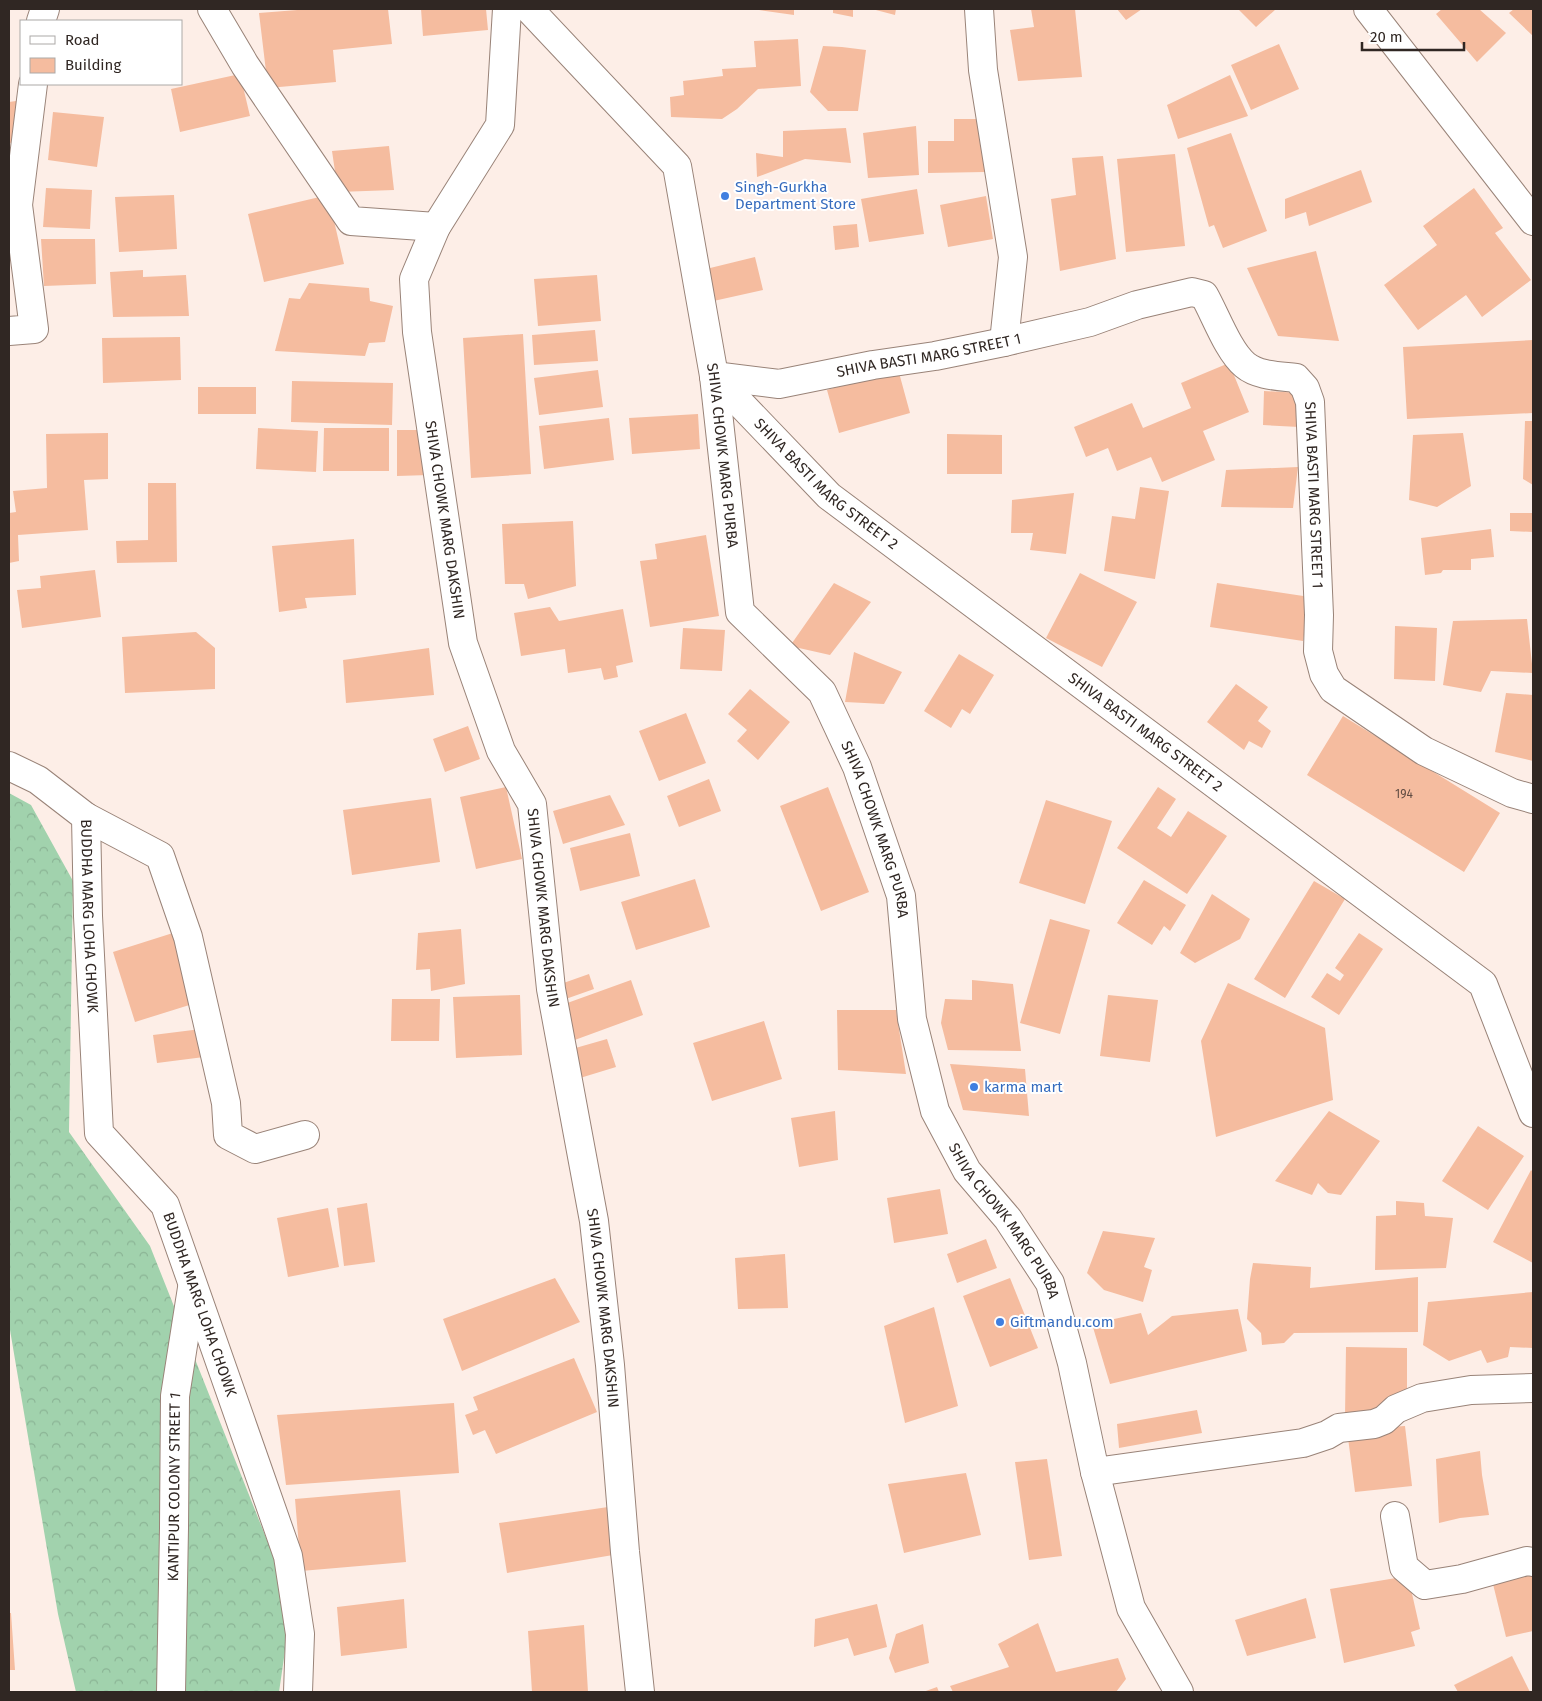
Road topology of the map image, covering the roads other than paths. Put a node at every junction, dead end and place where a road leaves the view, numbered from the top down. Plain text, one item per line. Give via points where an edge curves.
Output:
1 (212, 9) edge
2 (507, 9) edge
3 (529, 9) edge
4 (979, 9) edge
5 (1368, 9) edge
6 (33, 85) edge
7 (1533, 220) edge
8 (436, 227) junction
9 (9, 331) edge
10 (1004, 342) junction
11 (714, 376) junction
12 (9, 766) edge
13 (1533, 798) edge
14 (86, 817) junction
15 (1533, 1113) edge
16 (305, 1135) dead end
17 (193, 1284) junction
18 (1533, 1388) edge
19 (1095, 1472) junction
20 (1396, 1516) dead end
21 (1533, 1562) edge
22 (171, 1692) edge
23 (298, 1692) edge
24 (640, 1692) edge
25 (1179, 1692) edge

1 - 8 street via 245,65 352,221
2 - 8 street, SHIVA CHOWK MARG DAKSHIN via 500,125
3 - 11 street, SHIVA CHOWK MARG PURBA via 677,166
4 - 10 street via 983,70 1013,257
5 - 7 street
6 - 9 street via 18,205 34,329
8 - 24 street, SHIVA CHOWK MARG DAKSHIN via 414,279 417,332 463,644 501,751 532,804 551,989 594,1221
10 - 11 street, SHIVA BASTI MARG STREET 1 via 779,384
10 - 13 street, SHIVA BASTI MARG STREET 1 via 1090,322 1137,305 1183,294 1204,295 1232,349 1245,365 1266,374 1296,378 1305,388 1310,402 1318,651 1324,674 1333,689 1424,751 1512,792
11 - 15 street, SHIVA BASTI MARG STREET 2 via 829,496 1483,984
11 - 19 street, SHIVA CHOWK MARG PURBA via 740,612 822,692 857,767 901,896 912,1018 935,1111 967,1171 1008,1219 1050,1283 1072,1364
12 - 14 street, BUDDHA MARG LOHA CHOWK via 38,780
14 - 16 street via 160,856 188,937 226,1103 228,1135 255,1149
14 - 17 street, BUDDHA MARG LOHA CHOWK via 99,1133 165,1205
17 - 22 street, KANTIPUR COLONY STREET 1 via 175,1396
17 - 23 street, BUDDHA MARG LOHA CHOWK via 288,1556 300,1634
18 - 19 street via 1471,1390 1422,1398 1396,1409 1374,1424 1339,1428 1304,1443
19 - 25 street, SHIVA CHOWK MARG PURBA via 1131,1608
20 - 21 street via 1404,1567 1425,1585

